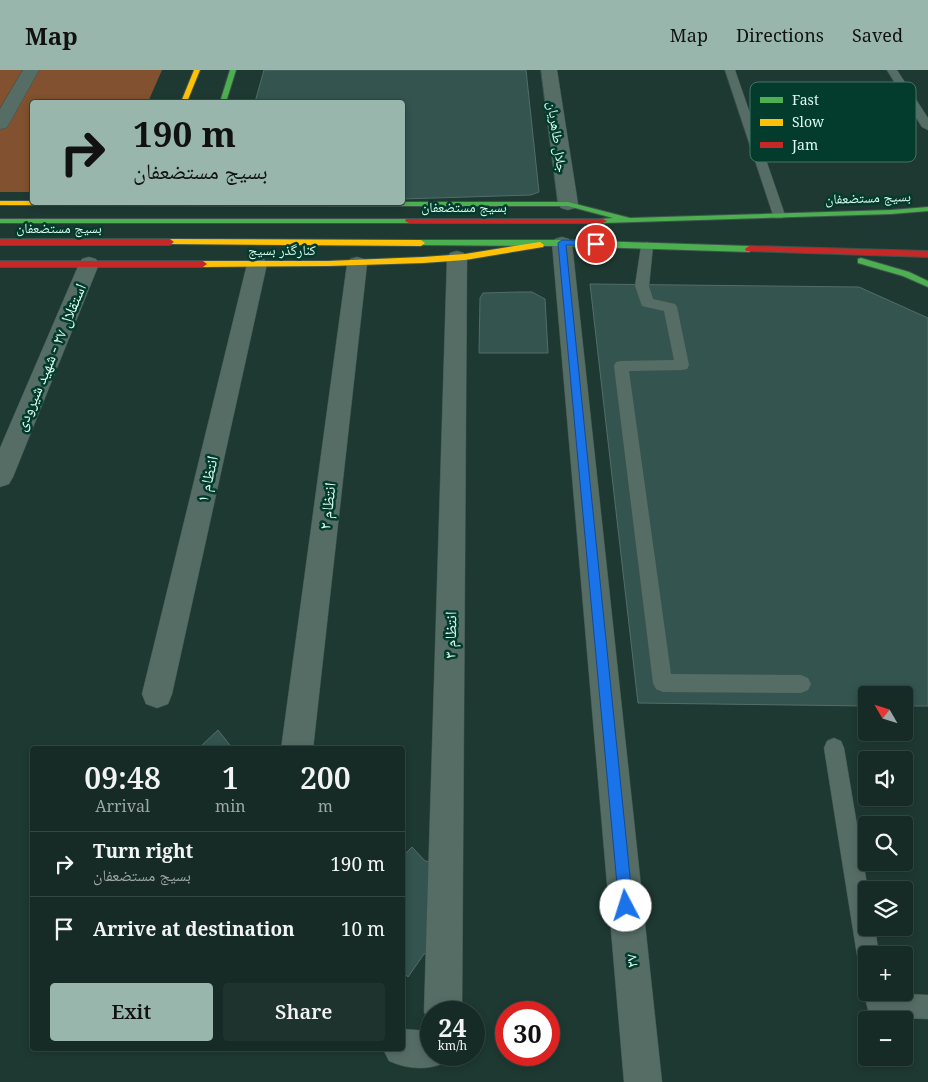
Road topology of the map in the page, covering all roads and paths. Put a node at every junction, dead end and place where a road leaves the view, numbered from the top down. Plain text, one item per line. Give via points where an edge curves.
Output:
1 (31, 70) edge
2 (197, 70) edge
3 (233, 70) edge
4 (549, 70) edge
5 (730, 70) edge
6 (892, 70) edge
7 (900, 82) edge
8 (185, 100) edge
9 (224, 100) edge
10 (916, 108) edge
11 (0, 124) edge
12 (928, 127) edge
13 (750, 129) edge
14 (761, 162) edge
15 (0, 203) edge
16 (30, 203) edge
17 (405, 204) edge
18 (568, 204) junction
19 (67, 205) edge
20 (928, 208) edge
21 (891, 212) junction
22 (779, 215) junction
23 (928, 218) edge
24 (0, 221) edge
25 (58, 221) junction
26 (633, 221) junction
27 (0, 242) edge
28 (562, 243) junction
29 (647, 246) junction
30 (805, 251) junction
31 (925, 252) edge
32 (456, 258) junction
33 (0, 264) edge
34 (89, 264) junction
35 (257, 264) junction
36 (357, 264) junction
37 (928, 284) edge
38 (0, 477) edge
39 (801, 684) dead end
40 (157, 694) dead end
41 (297, 746) edge
42 (834, 748) dead end
43 (867, 946) edge
44 (443, 1001) edge
45 (876, 1001) edge
46 (928, 1007) edge
47 (405, 1048) edge
48 (420, 1049) edge
49 (643, 1082) edge

1 - 11 street
2 - 8 main road
3 - 9 main road
4 - 18 street, جلال طاهریان
5 - 13 lane
6 - 7 lane
10 - 12 lane
14 - 22 lane
15 - 16 main road
17 - 18 main road
18 - 26 main road
19 - 25 main road
20 - 21 main road, بسیج مستضعفان
21 - 22 main road, بسیج مستضعفان
21 - 23 main road
22 - 26 main road, بسیج مستضعفان
24 - 25 main road, بسیج مستضعفان
25 - 26 main road, بسیج مستضعفان
27 - 28 main road, بسیج مستضعفان
28 - 29 main road, بسیج مستضعفان
28 - 32 main road, کنارگذر بسیج via 517,246
28 - 49 street, ۲۷
29 - 30 main road, بسیج مستضعفان
29 - 39 lane via 642,286 647,303 670,308 682,365 622,366 663,683
30 - 31 main road, بسیج مستضعفان
30 - 37 main road via 855,260 906,274
32 - 36 main road, کنارگذر بسیج
32 - 44 street, انتظام ۳
33 - 34 main road, کنارگذر بسیج
34 - 35 main road, کنارگذر بسیج
34 - 38 street, استقلال ۲۷ - شهید شیرودی
35 - 36 main road, کنارگذر بسیج
35 - 40 street, انتظام ۱
36 - 41 street, انتظام ۲
42 - 43 lane
45 - 46 lane via 877,1005
47 - 48 street

